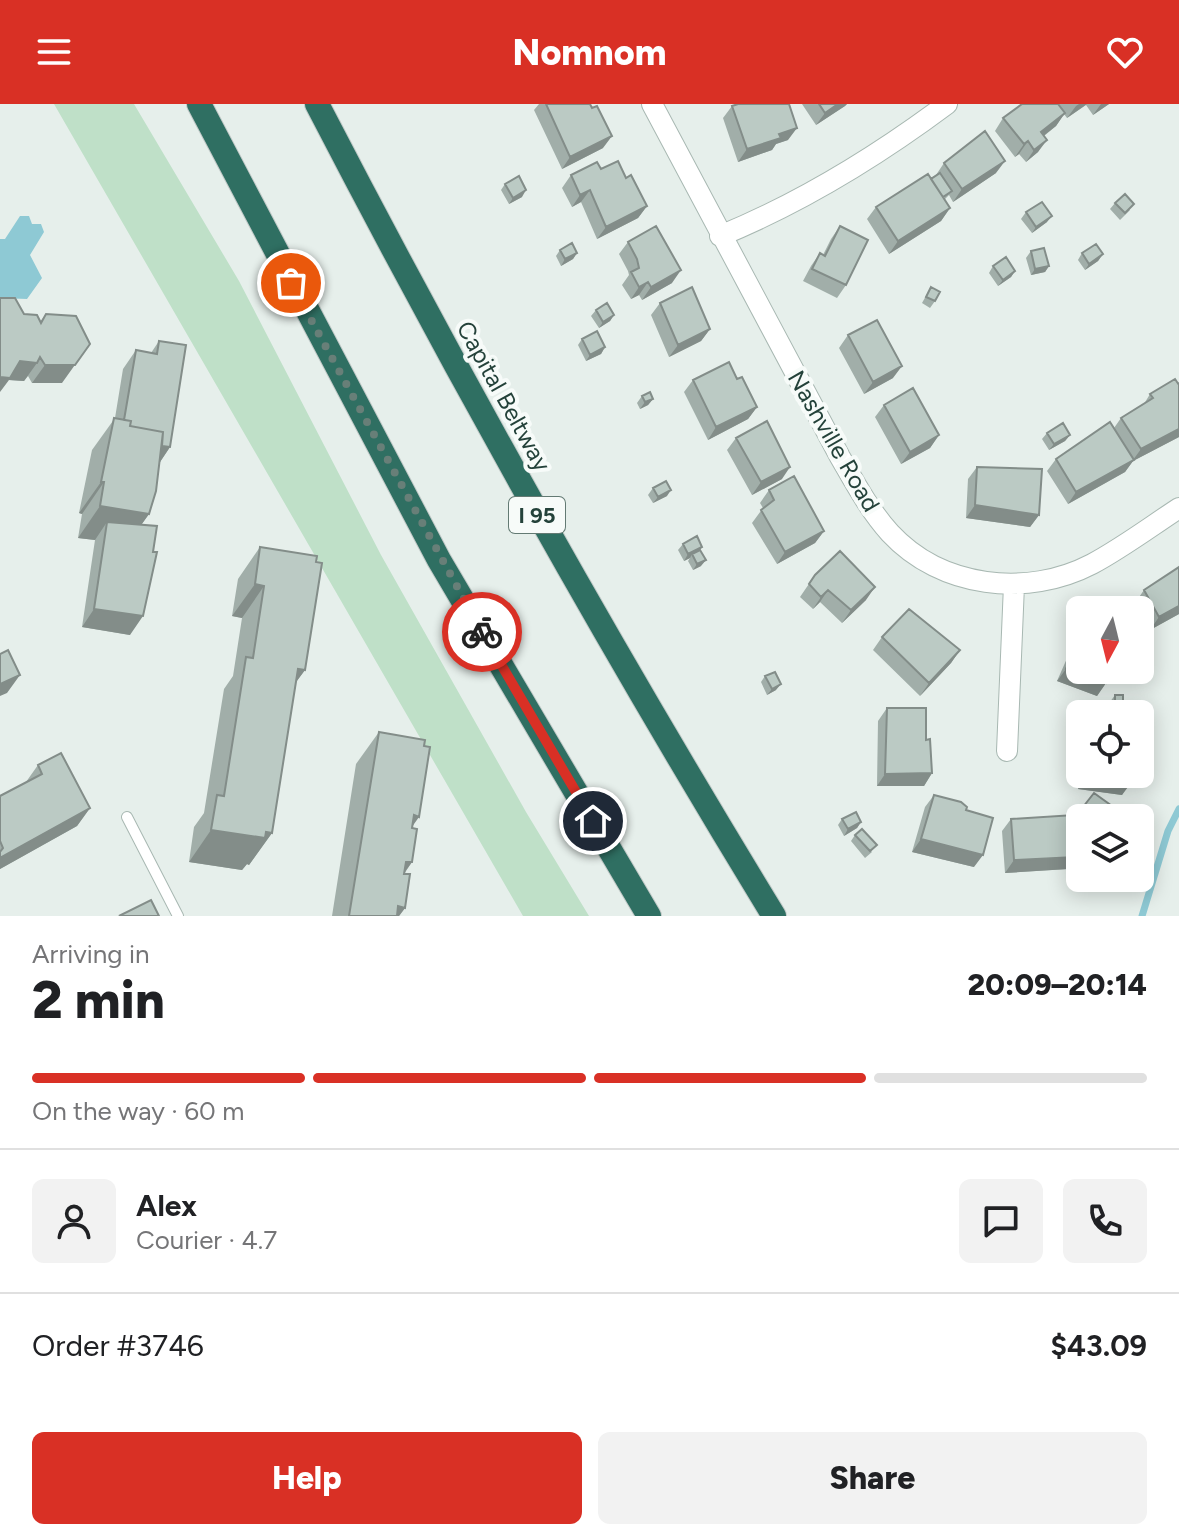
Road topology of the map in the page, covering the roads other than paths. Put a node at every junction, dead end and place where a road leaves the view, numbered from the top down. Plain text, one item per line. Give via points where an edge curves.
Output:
1 (199, 104) edge
2 (317, 104) edge
3 (652, 104) edge
4 (947, 104) edge
5 (720, 236) junction
6 (1179, 508) edge
7 (1014, 585) junction
8 (1007, 751) dead end
9 (127, 817) dead end
10 (178, 916) edge
11 (649, 916) edge
12 (774, 916) edge

1 - 11 highway via 439,560
2 - 12 highway, Capital Beltway / I 95 via 536,513
3 - 5 street, Nashville Road
4 - 5 street via 840,179
5 - 7 street, Nashville Road via 840,457 889,532 942,570
6 - 7 street, Nashville Road via 1093,564 1040,583
7 - 8 street
9 - 10 lane

